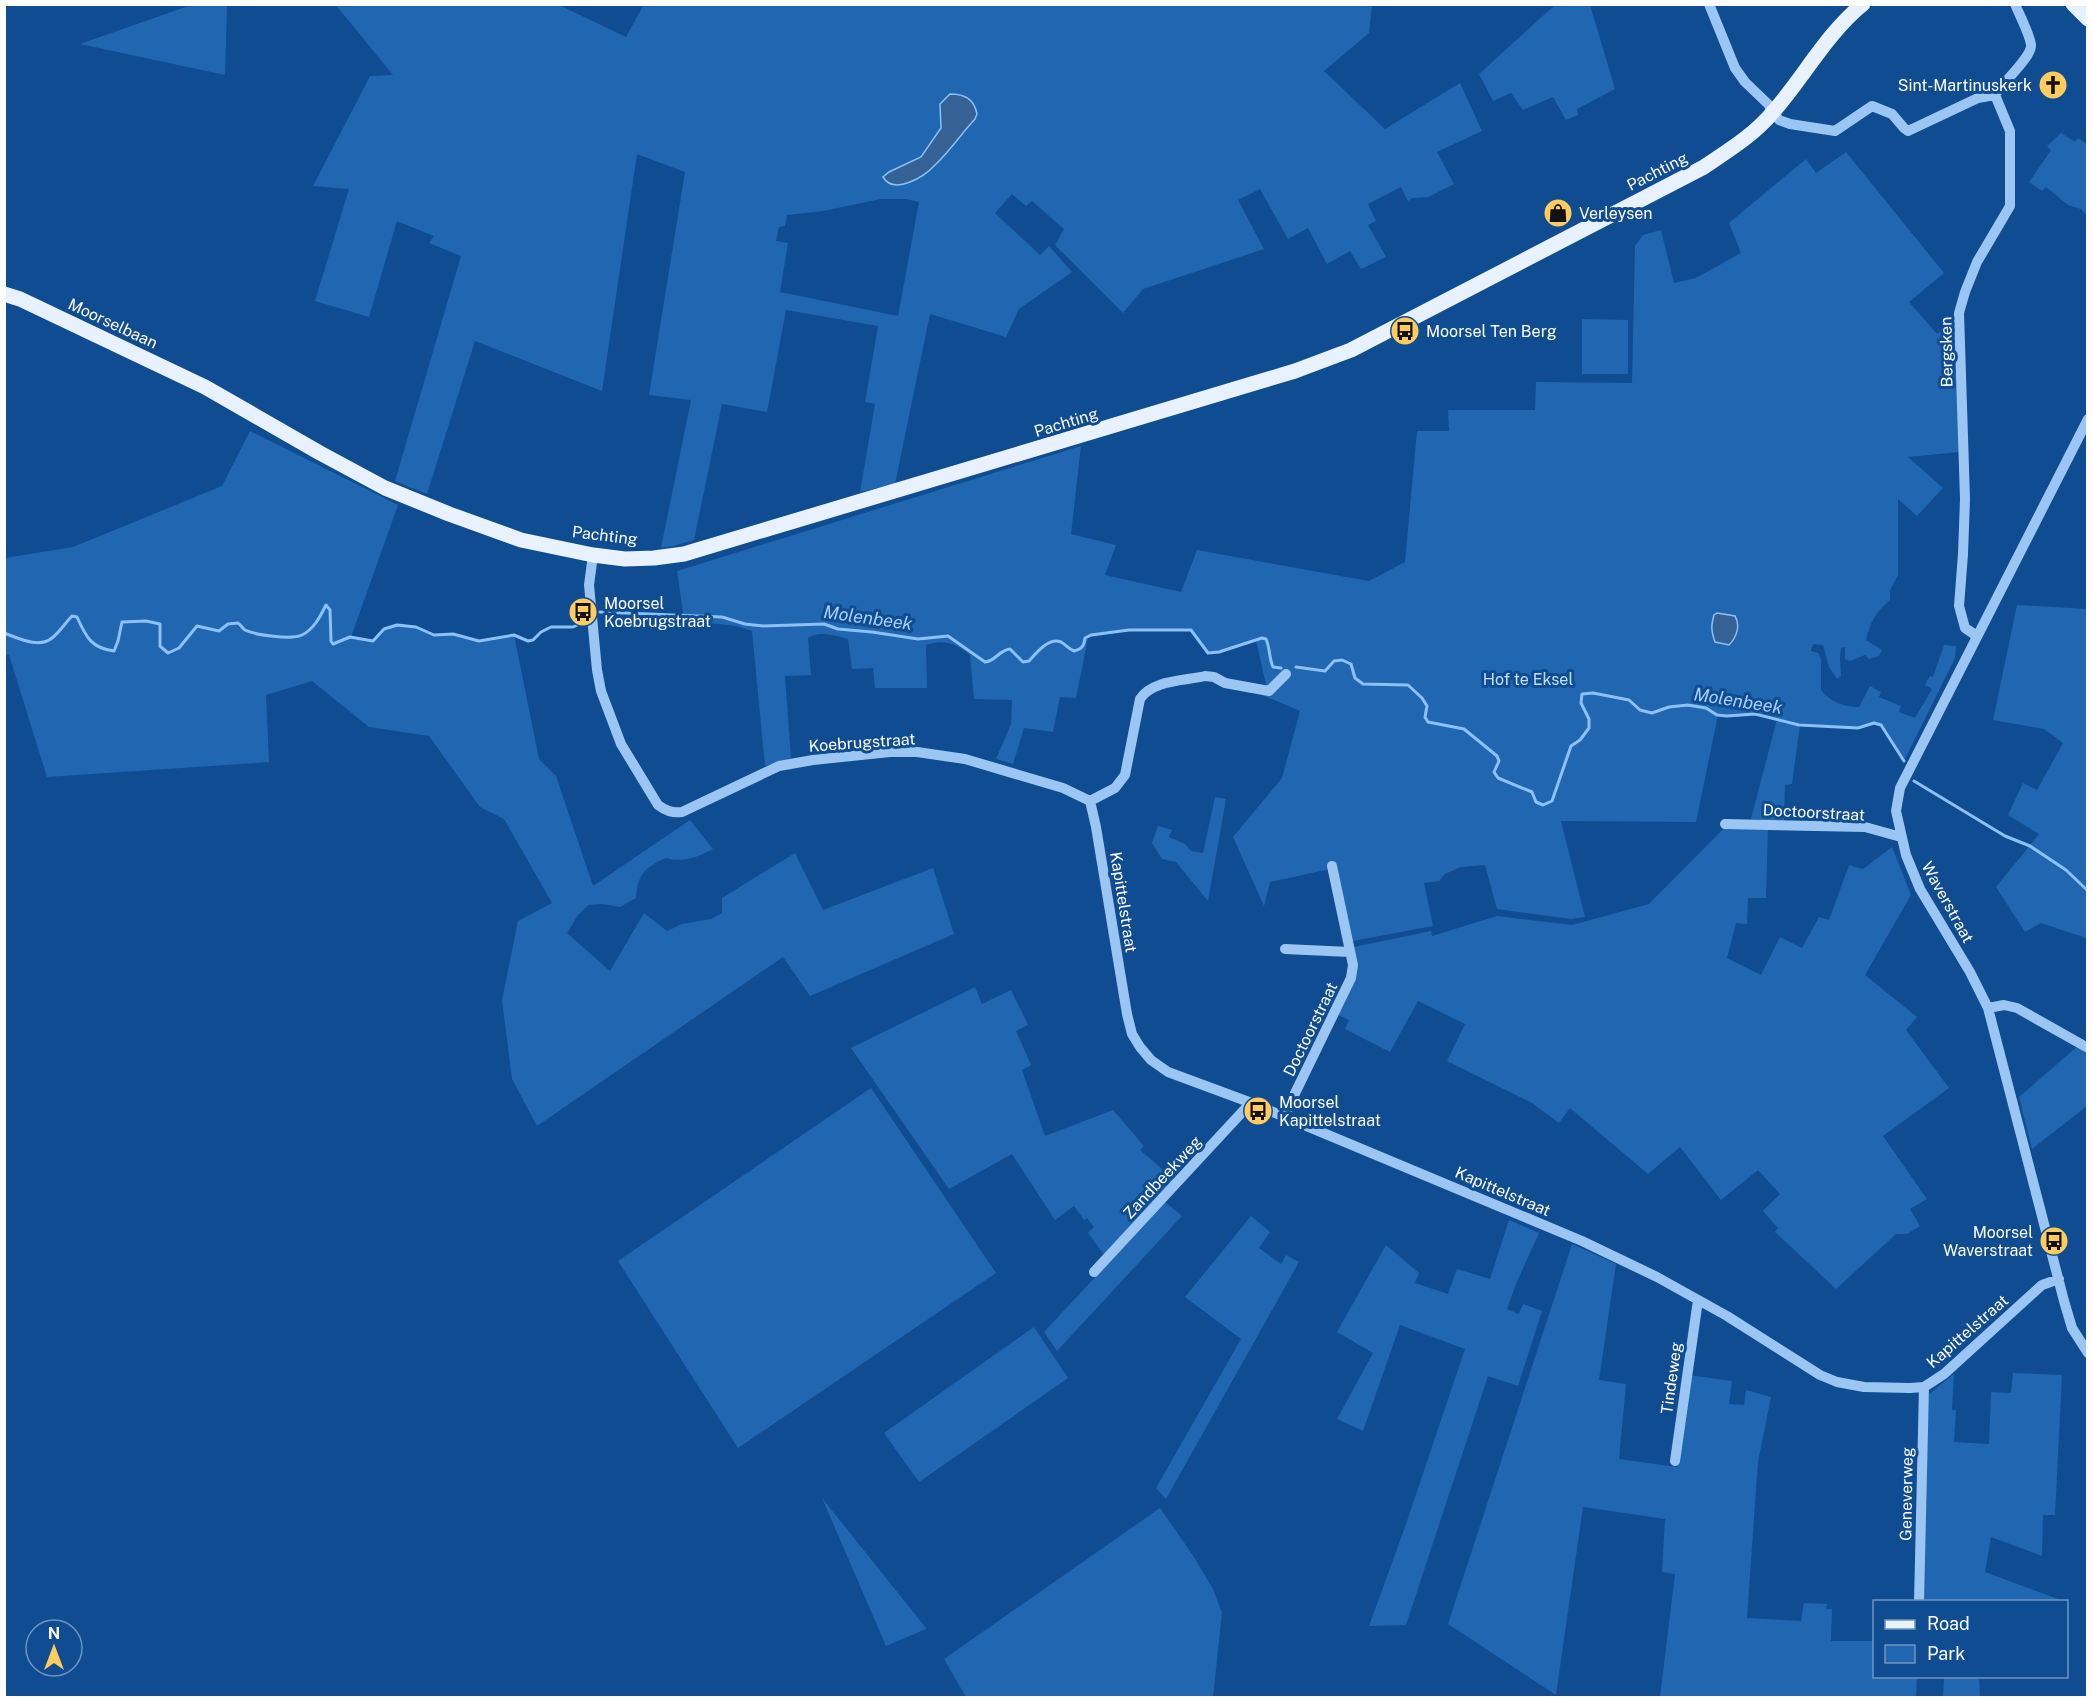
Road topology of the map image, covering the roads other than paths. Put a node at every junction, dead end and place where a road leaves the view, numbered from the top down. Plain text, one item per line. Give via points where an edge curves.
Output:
1 (1708, 4) edge
2 (1863, 4) edge
3 (2017, 5) edge
4 (1995, 95) junction
5 (1773, 112) junction
6 (4, 294) edge
7 (205, 387) joint
8 (2088, 419) edge
9 (592, 555) junction
10 (1977, 636) junction
11 (1286, 674) dead end
12 (1090, 801) junction
13 (1725, 824) dead end
14 (1901, 837) junction
15 (1332, 866) dead end
16 (1285, 949) dead end
17 (1350, 952) junction
18 (1988, 1008) junction
19 (2088, 1048) edge
20 (1249, 1102) junction
21 (1284, 1116) junction
22 (1094, 1272) dead end
23 (2059, 1279) junction
24 (1698, 1300) junction
25 (2088, 1353) edge
26 (1924, 1386) junction
27 (1675, 1461) dead end
28 (1919, 1600) edge

1 - 5 street via 1735,68
2 - 5 main road, Pachting via 1834,32
3 - 4 street via 2030,52
4 - 5 street via 1978,98 1908,130 1892,114 1876,107 1868,108 1835,131 1790,124 1779,120
4 - 10 street, Bergsken via 2010,131 2010,206 1977,262 1959,313 1965,500 1959,606 1965,628
5 - 9 main road, Pachting via 1753,133 1704,167 1329,359 684,554 631,558
6 - 7 main road, Moorselbaan
7 - 9 main road, Pachting via 385,488 521,540
8 - 10 street, Waverstraat
9 - 12 street, Koebrugstraat via 589,585 601,691 621,744 658,805 665,810 682,812 779,766 890,752 975,761 1063,788
10 - 14 street, Waverstraat via 1900,788 1896,811
11 - 12 street via 1269,691 1205,676 1144,692 1125,775 1115,789
12 - 20 street, Kapittelstraat via 1132,1034 1151,1060 1168,1072
13 - 14 street, Doctoorstraat via 1865,827
14 - 18 street, Waverstraat via 1920,889
15 - 17 street, Doctoorstraat
16 - 17 street
17 - 21 street, Doctoorstraat via 1351,978
18 - 19 street via 2017,1008
18 - 23 street, Waverstraat
20 - 21 street, Kapittelstraat
20 - 22 street, Zandbeekweg
21 - 24 street, Kapittelstraat via 1572,1236
23 - 25 street, Waverstraat via 2072,1328
23 - 26 street, Kapittelstraat via 2042,1285 1944,1374
24 - 26 street, Kapittelstraat via 1837,1382 1864,1387
24 - 27 street, Tindeweg
26 - 28 street, Geneverweg

